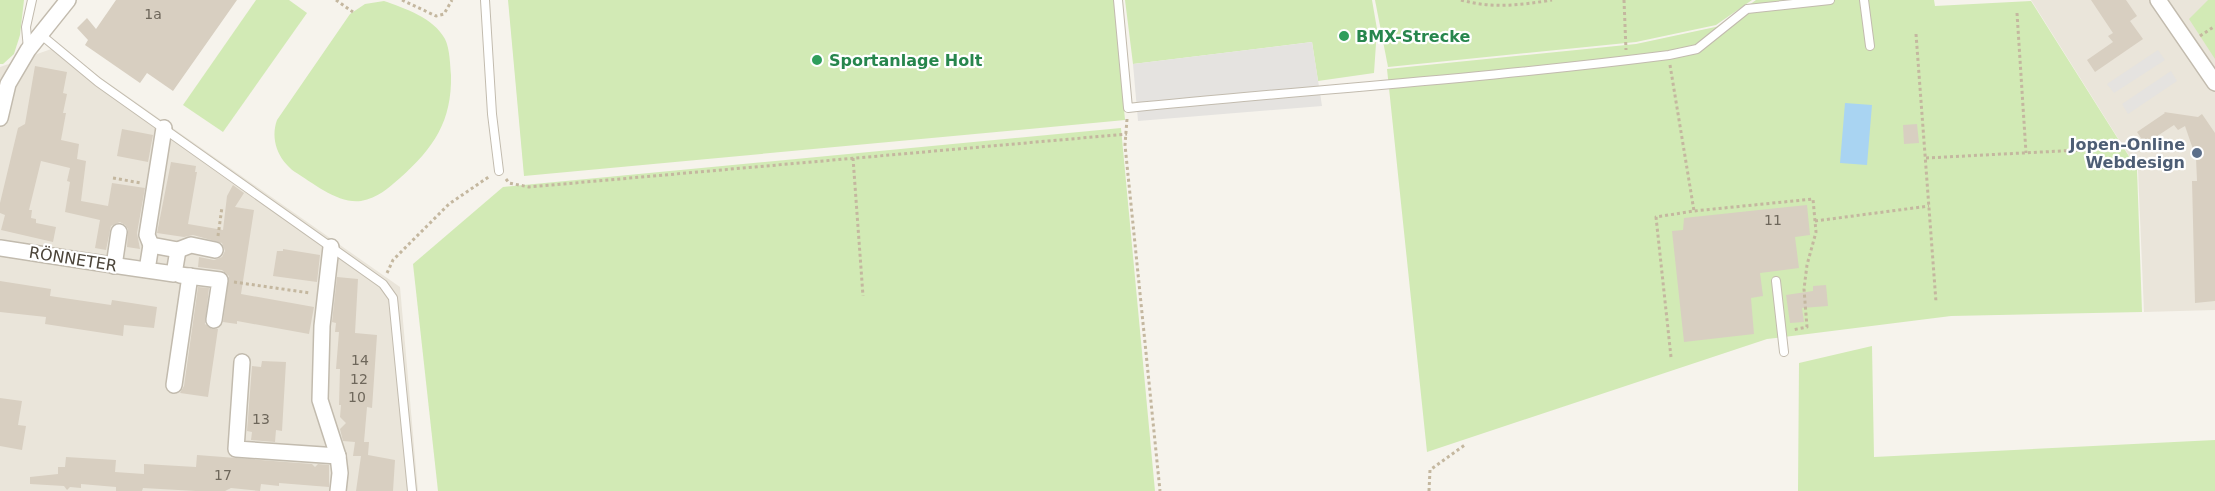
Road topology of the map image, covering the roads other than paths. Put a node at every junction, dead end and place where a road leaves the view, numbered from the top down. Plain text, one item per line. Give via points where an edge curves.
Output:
1 (32, 0) edge
2 (68, 0) edge
3 (486, 0) edge
4 (1118, 0) edge
5 (1830, 0) edge
6 (1864, 0) edge
7 (2158, 0) edge
8 (40, 34) junction
9 (1870, 46) dead end
10 (28, 50) junction
11 (2213, 74) edge
12 (4, 83) edge
13 (0, 118) edge
14 (164, 128) junction
15 (499, 171) road end
16 (119, 232) dead end
17 (151, 245) junction
18 (331, 247) junction
19 (0, 248) edge
20 (178, 250) junction
21 (216, 250) dead end
22 (114, 266) junction
23 (147, 270) junction
24 (182, 275) junction
25 (1776, 281) dead end
26 (214, 320) dead end
27 (1784, 352) dead end
28 (242, 362) dead end
29 (174, 385) dead end
30 (338, 456) junction
31 (338, 491) edge
32 (412, 491) edge

1 - 10 lane via 26,27
2 - 8 street
3 - 15 lane
4 - 5 lane via 1128,108 1669,55 1697,49 1747,9
6 - 9 lane
7 - 11 street
8 - 10 street
8 - 14 lane via 98,82
10 - 12 street
12 - 13 street
14 - 17 street via 147,235
14 - 18 lane
16 - 22 street
17 - 20 street
17 - 23 street
18 - 30 street via 320,400
18 - 32 lane via 383,284 393,298
19 - 22 street, RÖNNETER
20 - 21 street via 191,245
20 - 24 street
22 - 23 street, RÖNNETER
23 - 24 street, RÖNNETER
24 - 26 street, RÖNNETER via 220,280
24 - 29 street
25 - 27 lane
28 - 30 street via 236,449
30 - 31 street

